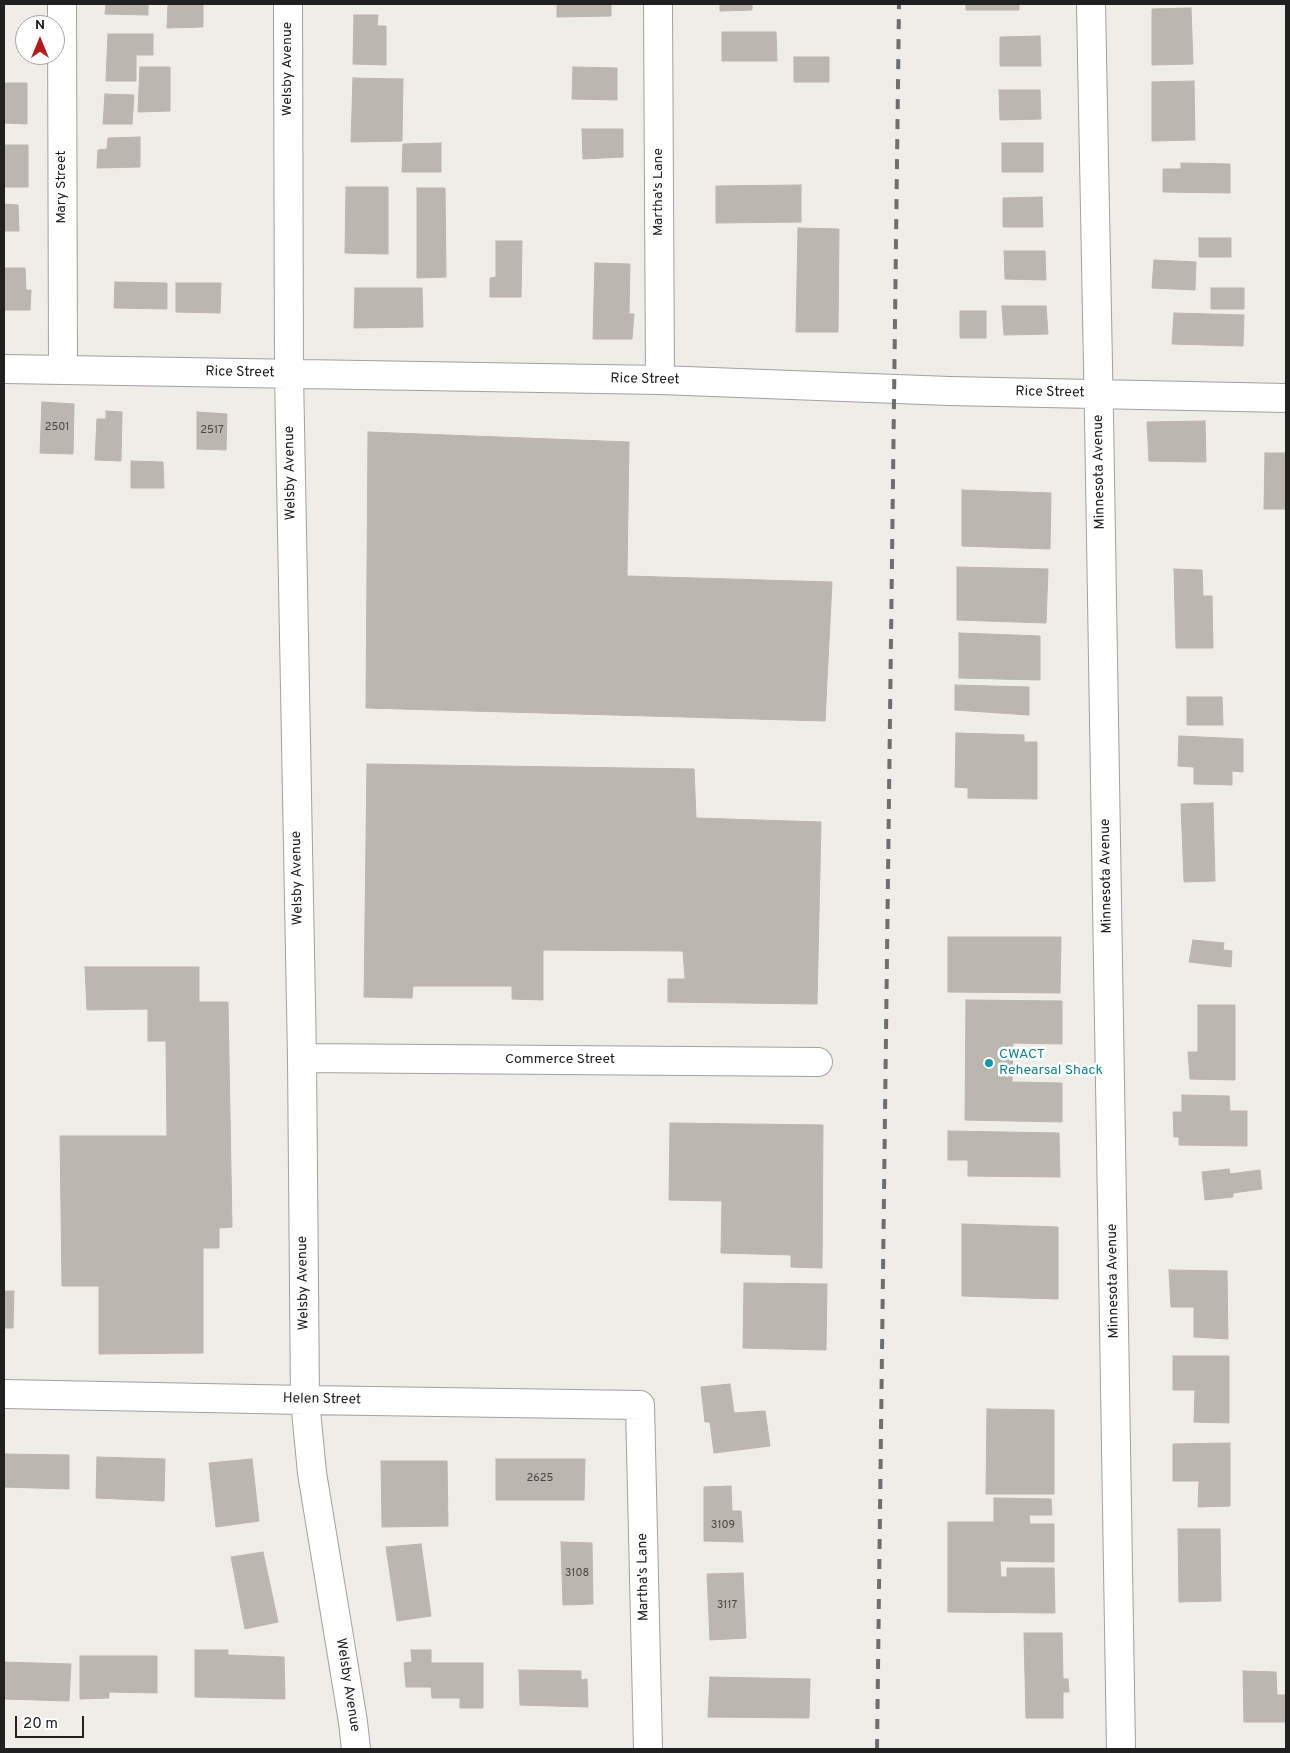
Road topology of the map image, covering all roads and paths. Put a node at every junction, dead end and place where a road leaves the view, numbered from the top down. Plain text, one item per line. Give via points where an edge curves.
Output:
1 (62, 4) edge
2 (288, 4) edge
3 (658, 4) edge
4 (1090, 4) edge
5 (4, 369) edge
6 (63, 370) junction
7 (289, 373) junction
8 (660, 380) junction
9 (1099, 394) junction
10 (1286, 398) edge
11 (302, 1058) junction
12 (818, 1062) dead end
13 (4, 1394) edge
14 (305, 1400) junction
15 (640, 1405) joint
16 (356, 1749) edge
17 (648, 1749) edge
18 (1121, 1749) edge

1 - 6 street, Mary Street
2 - 7 street, Welsby Avenue
3 - 8 street, Martha's Lane
4 - 9 street, Minnesota Avenue
5 - 6 street, Rice Street
6 - 7 street, Rice Street
7 - 8 street, Rice Street
7 - 11 street, Welsby Avenue
8 - 9 street, Rice Street
9 - 10 street, Rice Street
9 - 18 street, Minnesota Avenue
11 - 12 street, Commerce Street
11 - 14 street, Welsby Avenue
13 - 14 street, Helen Street
14 - 15 street, Helen Street
14 - 16 street, Welsby Avenue via 312,1473
15 - 17 street, Martha's Lane

